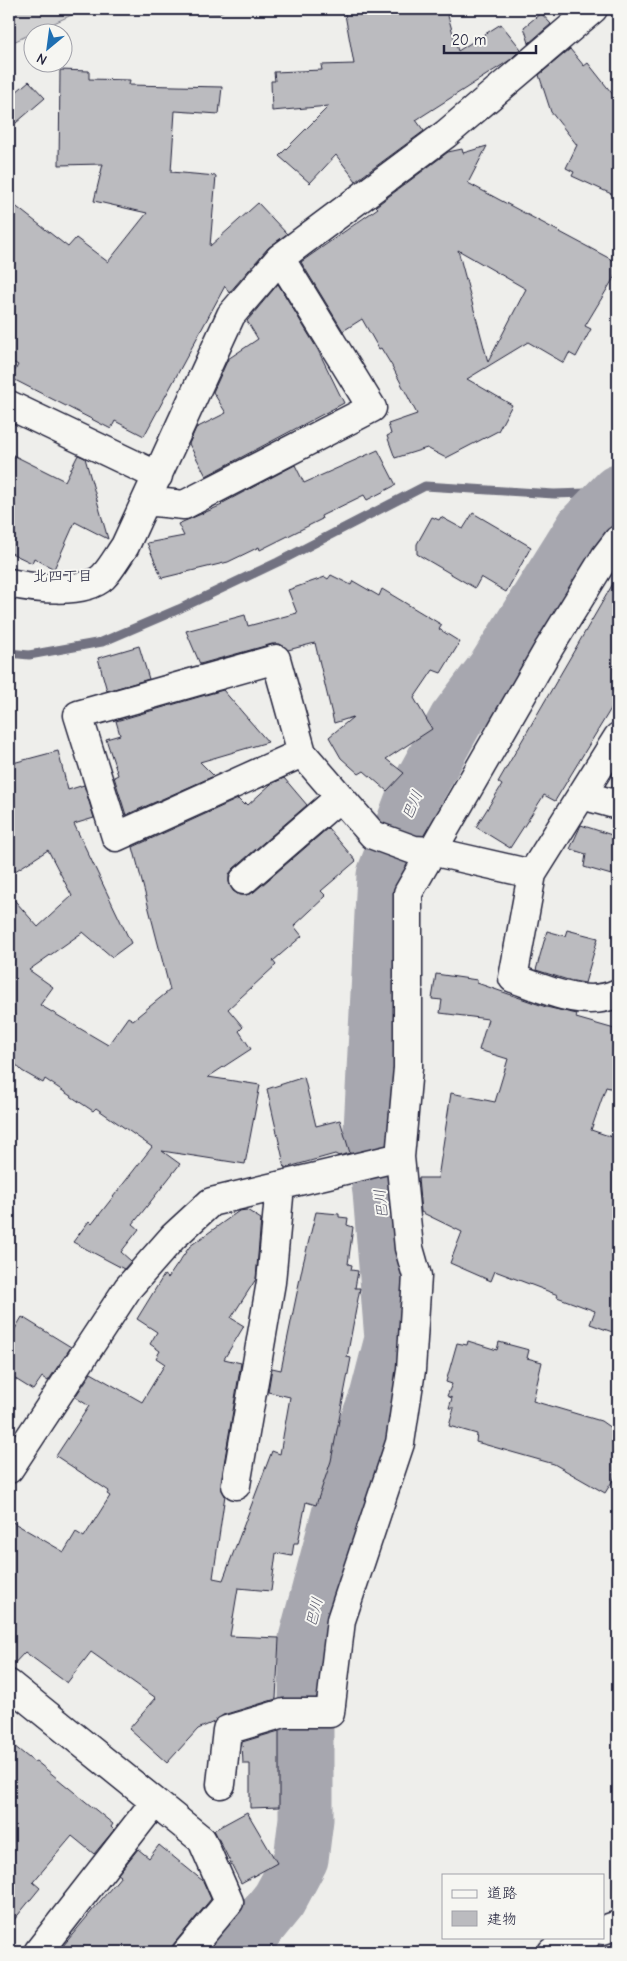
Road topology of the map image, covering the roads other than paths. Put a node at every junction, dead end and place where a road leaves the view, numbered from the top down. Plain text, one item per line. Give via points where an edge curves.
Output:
1 (593, 9) edge
2 (280, 258) junction
3 (9, 405) edge
4 (158, 476) junction
5 (146, 501) junction
6 (618, 540) edge
7 (9, 583) edge
8 (618, 736) edge
9 (302, 753) junction
10 (582, 795) junction
11 (340, 797) junction
12 (618, 805) edge
13 (422, 850) junction
14 (532, 874) junction
15 (244, 880) dead end
16 (618, 993) edge
17 (393, 1159) junction
18 (280, 1186) junction
19 (9, 1469) edge
20 (236, 1486) dead end
21 (9, 1684) edge
22 (222, 1784) dead end
23 (154, 1803) junction
24 (618, 1925) edge
25 (604, 1930) edge
26 (584, 1938) edge
27 (38, 1952) edge
28 (186, 1952) edge
29 (552, 1952) edge

1 - 2 street via 446,134
2 - 4 street via 230,315
2 - 5 street via 372,408 184,505
3 - 4 street
4 - 5 street
5 - 7 street via 125,546 102,579 73,588 33,588
6 - 13 street
8 - 10 street
9 - 9 street via 276,659 78,714 116,837
9 - 11 street
10 - 12 street
10 - 14 street
11 - 13 street via 373,835
11 - 15 street
13 - 14 street
13 - 17 street via 408,893 408,1068
14 - 16 street via 512,978 570,997 610,997
17 - 18 street
17 - 22 street via 417,1276 411,1370 400,1443 341,1620 330,1714 284,1713 227,1730
18 - 19 street via 211,1202 173,1237 128,1288
18 - 20 street via 272,1282
21 - 23 street
23 - 27 street
23 - 28 street via 202,1840 229,1902
24 - 25 street
26 - 29 street

